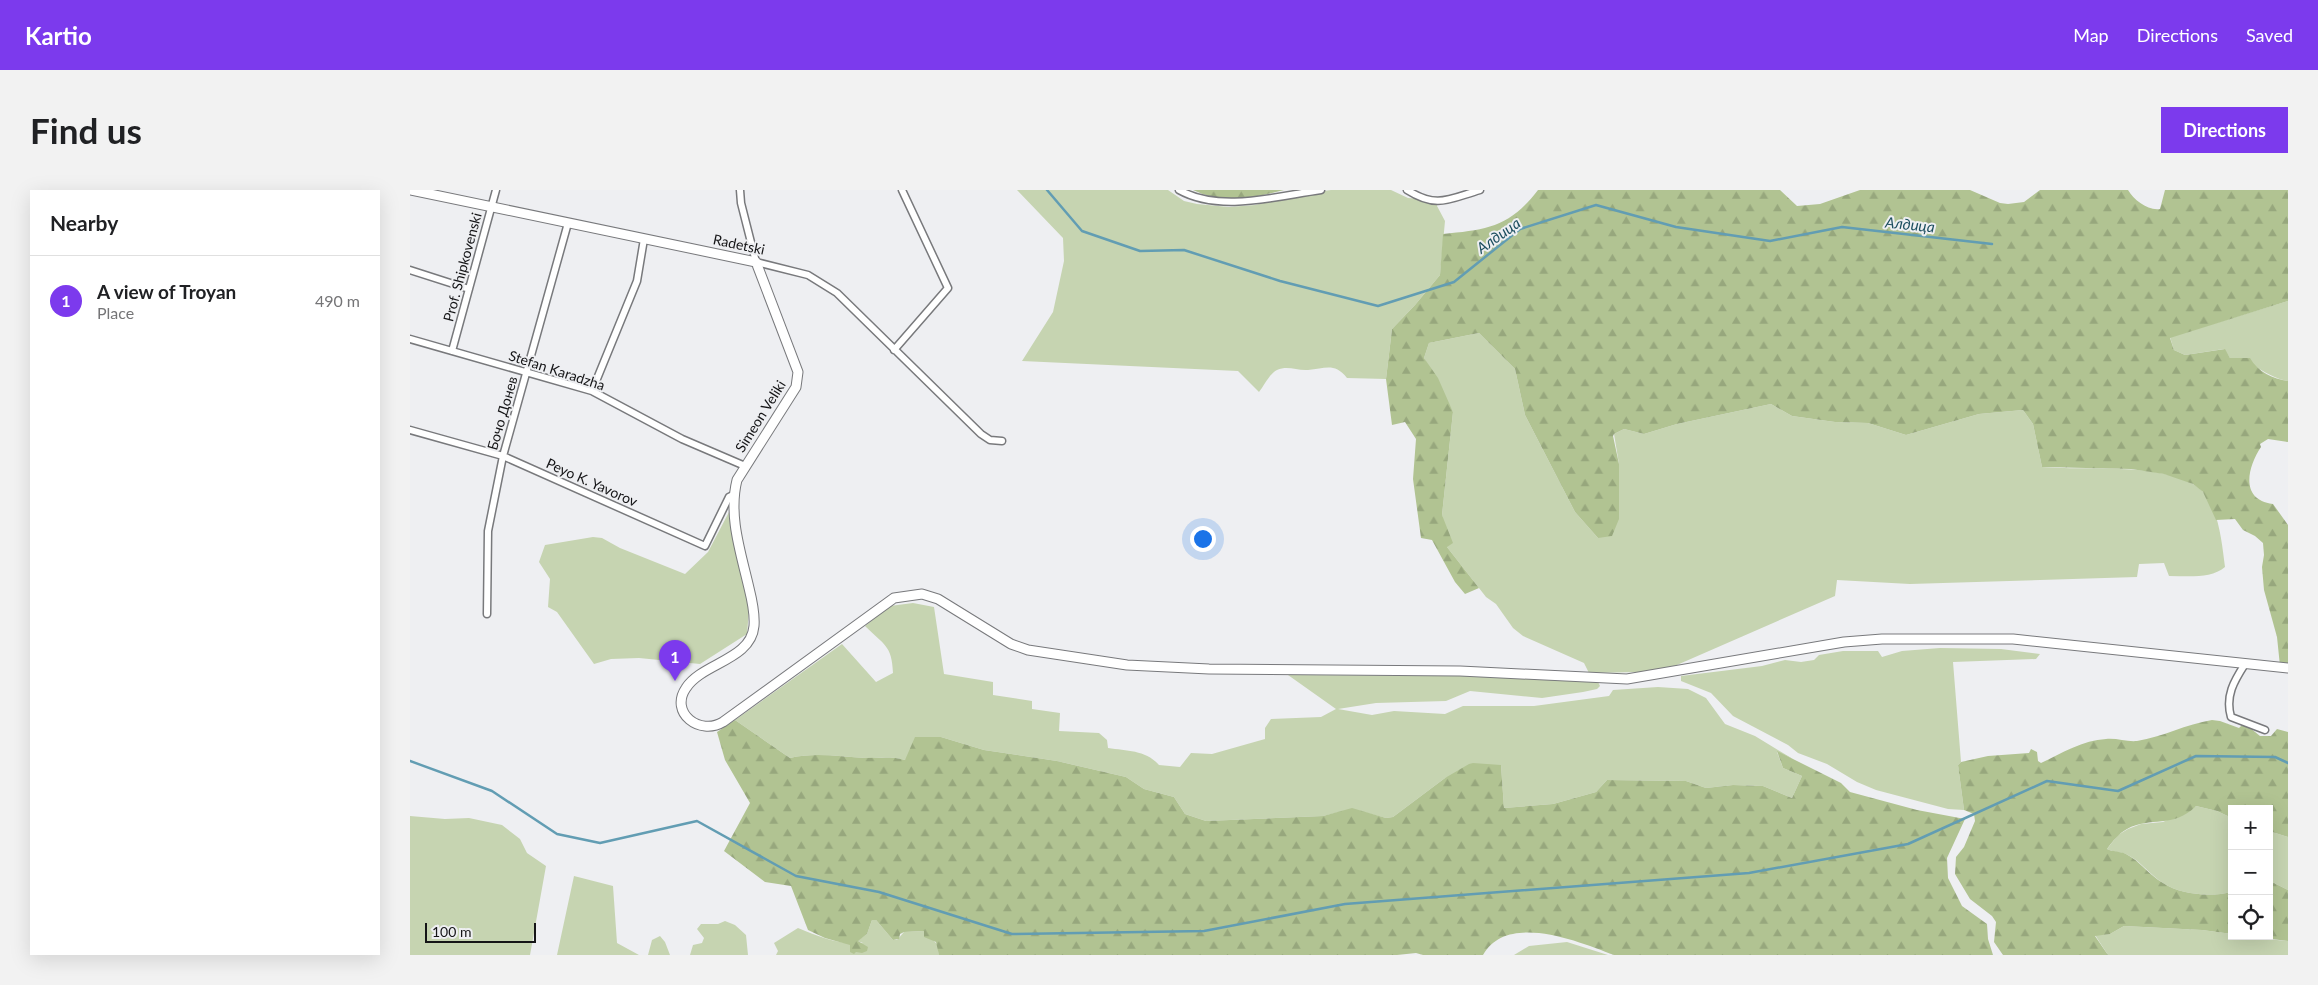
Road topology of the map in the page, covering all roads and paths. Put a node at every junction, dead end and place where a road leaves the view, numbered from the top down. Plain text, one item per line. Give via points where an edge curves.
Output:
1 (411, 190) edge
2 (496, 190) edge
3 (740, 190) edge
4 (902, 190) edge
5 (1178, 190) edge
6 (1321, 190) edge
7 (1407, 190) edge
8 (1480, 190) edge
9 (492, 207) junction
10 (568, 223) junction
11 (644, 239) junction
12 (756, 262) junction
13 (410, 270) edge
14 (469, 289) junction
15 (410, 339) edge
16 (894, 350) junction
17 (452, 351) junction
18 (527, 373) junction
19 (592, 391) junction
20 (410, 430) edge
21 (1002, 441) dead end
22 (503, 456) junction
23 (745, 466) junction
24 (733, 495) junction
25 (486, 614) dead end
26 (2245, 664) junction
27 (2288, 668) edge
28 (2265, 730) dead end

1 - 9 street, Radetski
2 - 9 street, Prof. Shipkovenski
3 - 12 street, Simeon Veliki
4 - 16 street via 948,288
5 - 6 street via 1205,200 1226,202
7 - 8 street via 1432,202
9 - 10 street, Radetski
9 - 14 street, Prof. Shipkovenski
10 - 11 street, Radetski
10 - 18 street, Бочо Донев
11 - 12 street, Radetski
11 - 19 street via 637,281
12 - 16 street, Radetski via 808,275 837,293
12 - 23 street, Simeon Veliki via 798,372 798,380
13 - 14 street
14 - 17 street, Prof. Shipkovenski
15 - 17 street, Stefan Karadzha
16 - 21 street, Radetski via 981,434 990,440
17 - 18 street, Stefan Karadzha
18 - 19 street, Stefan Karadzha
18 - 22 street, Бочо Донев
19 - 23 street, Stefan Karadzha via 682,439
20 - 22 street, Peyo K. Yavorov
22 - 24 street, Peyo K. Yavorov via 706,546 729,497
22 - 25 street, Бочо Донев via 488,531
23 - 24 street, Simeon Veliki
24 - 26 street, Simeon Veliki via 754,632 739,651 685,688 682,707 686,716 693,723 708,728 719,725 894,598 907,594 938,598 1011,644 1028,650 1127,665 1340,671 1460,670 1627,679 1844,642 1972,638 2013,639
26 - 27 street
26 - 28 street via 2232,683 2231,717

